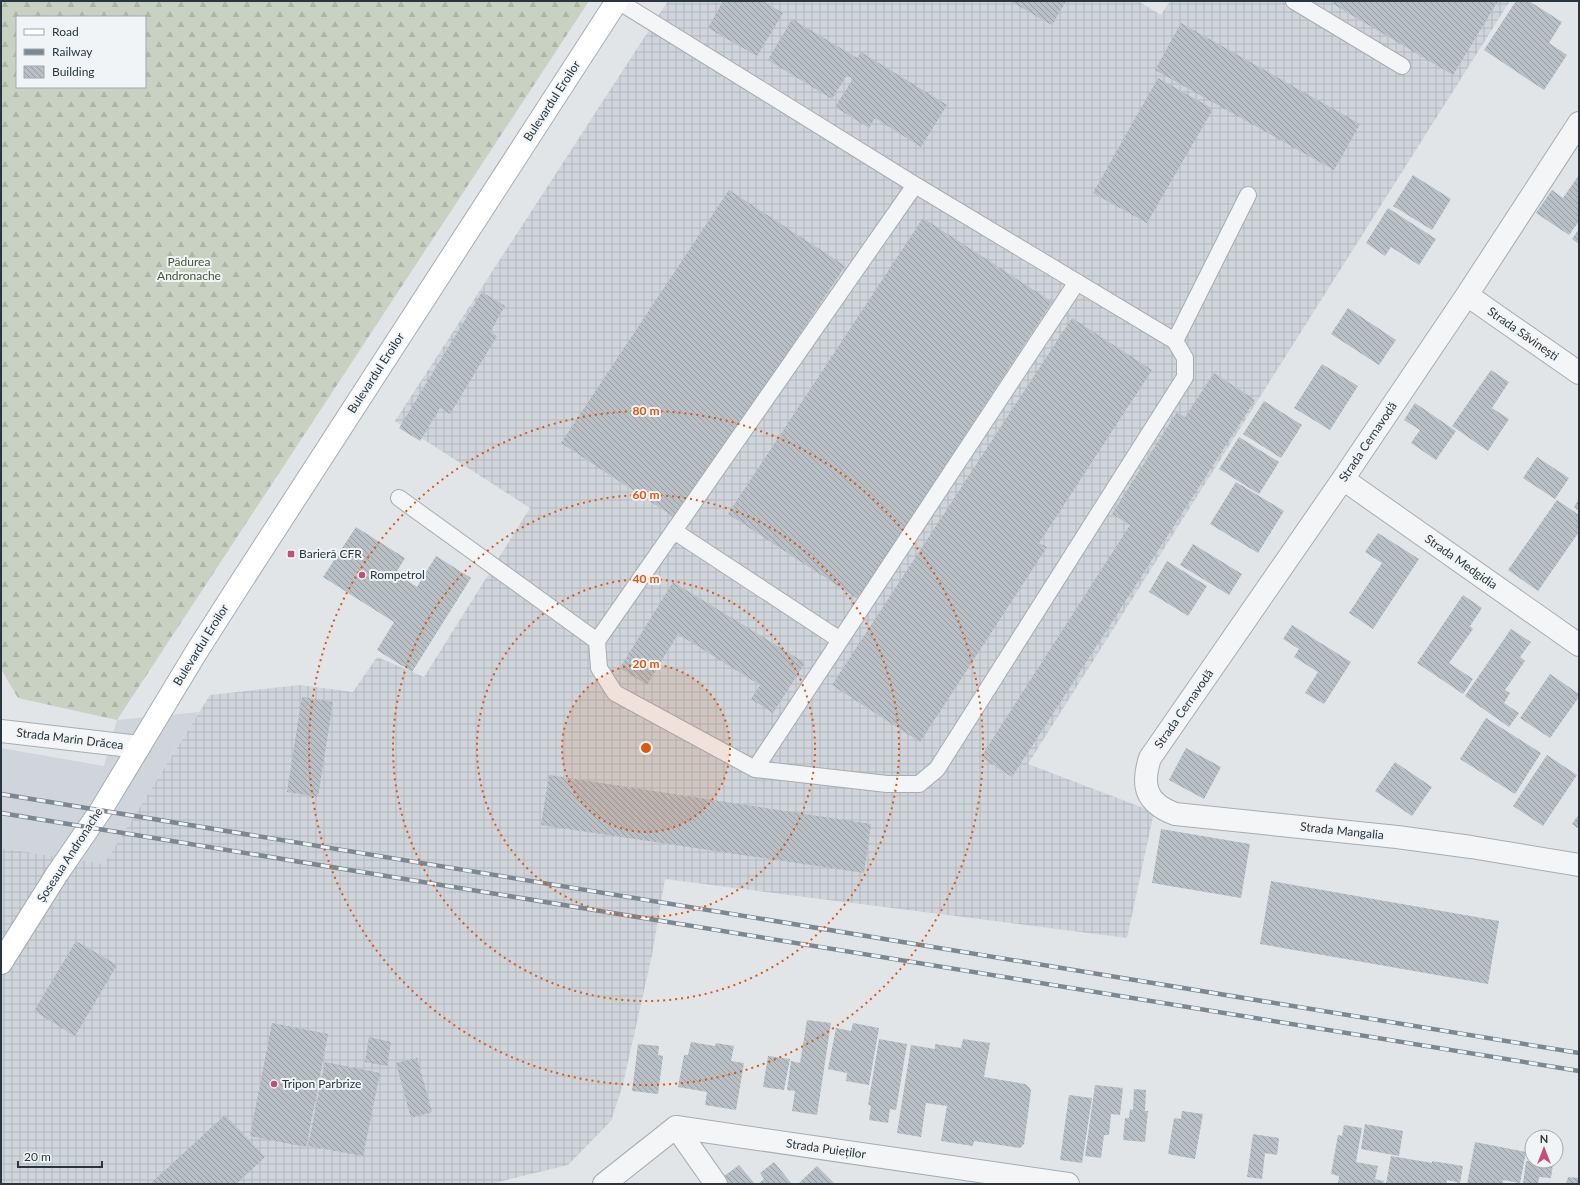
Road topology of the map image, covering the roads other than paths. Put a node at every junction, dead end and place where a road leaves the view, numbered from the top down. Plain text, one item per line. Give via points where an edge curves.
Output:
1 (617, 1) edge
2 (1294, 1) edge
3 (1402, 66) dead end
4 (1579, 123) edge
5 (915, 186) junction
6 (1248, 195) dead end
7 (1077, 282) junction
8 (1467, 295) junction
9 (1175, 341) junction
10 (1579, 373) edge
11 (1343, 479) junction
12 (399, 498) dead end
13 (674, 531) junction
14 (840, 640) junction
15 (597, 641) junction
16 (1579, 645) edge
17 (1, 731) edge
18 (139, 747) junction
19 (1150, 758) joint
20 (755, 769) junction
21 (1579, 865) edge
22 (1, 963) edge
23 (676, 1127) junction
24 (604, 1184) edge
25 (716, 1184) edge
26 (1068, 1184) edge

1 - 5 lane
1 - 18 main road, Bulevardul Eroilor via 234,593
2 - 3 lane
4 - 8 street, Strada Cernavodă
5 - 7 lane
5 - 13 lane
6 - 9 lane
7 - 9 lane
7 - 14 lane
8 - 10 street, Strada Săvinești
8 - 11 street, Strada Cernavodă
9 - 20 lane via 1185,358 1185,377 937,769 919,784 887,784
11 - 16 street, Strada Medgidia
11 - 19 street, Strada Cernavodă
12 - 15 lane
13 - 14 lane
13 - 15 lane
14 - 20 lane
15 - 20 lane via 599,668 615,692
17 - 18 street, Strada Marin Drăcea
18 - 22 main road, Șoseaua Andronache
19 - 21 street, Strada Mangalia via 1146,778 1152,801 1161,809 1175,814 1397,837
23 - 24 street
23 - 25 street
23 - 26 street, Strada Puieților

